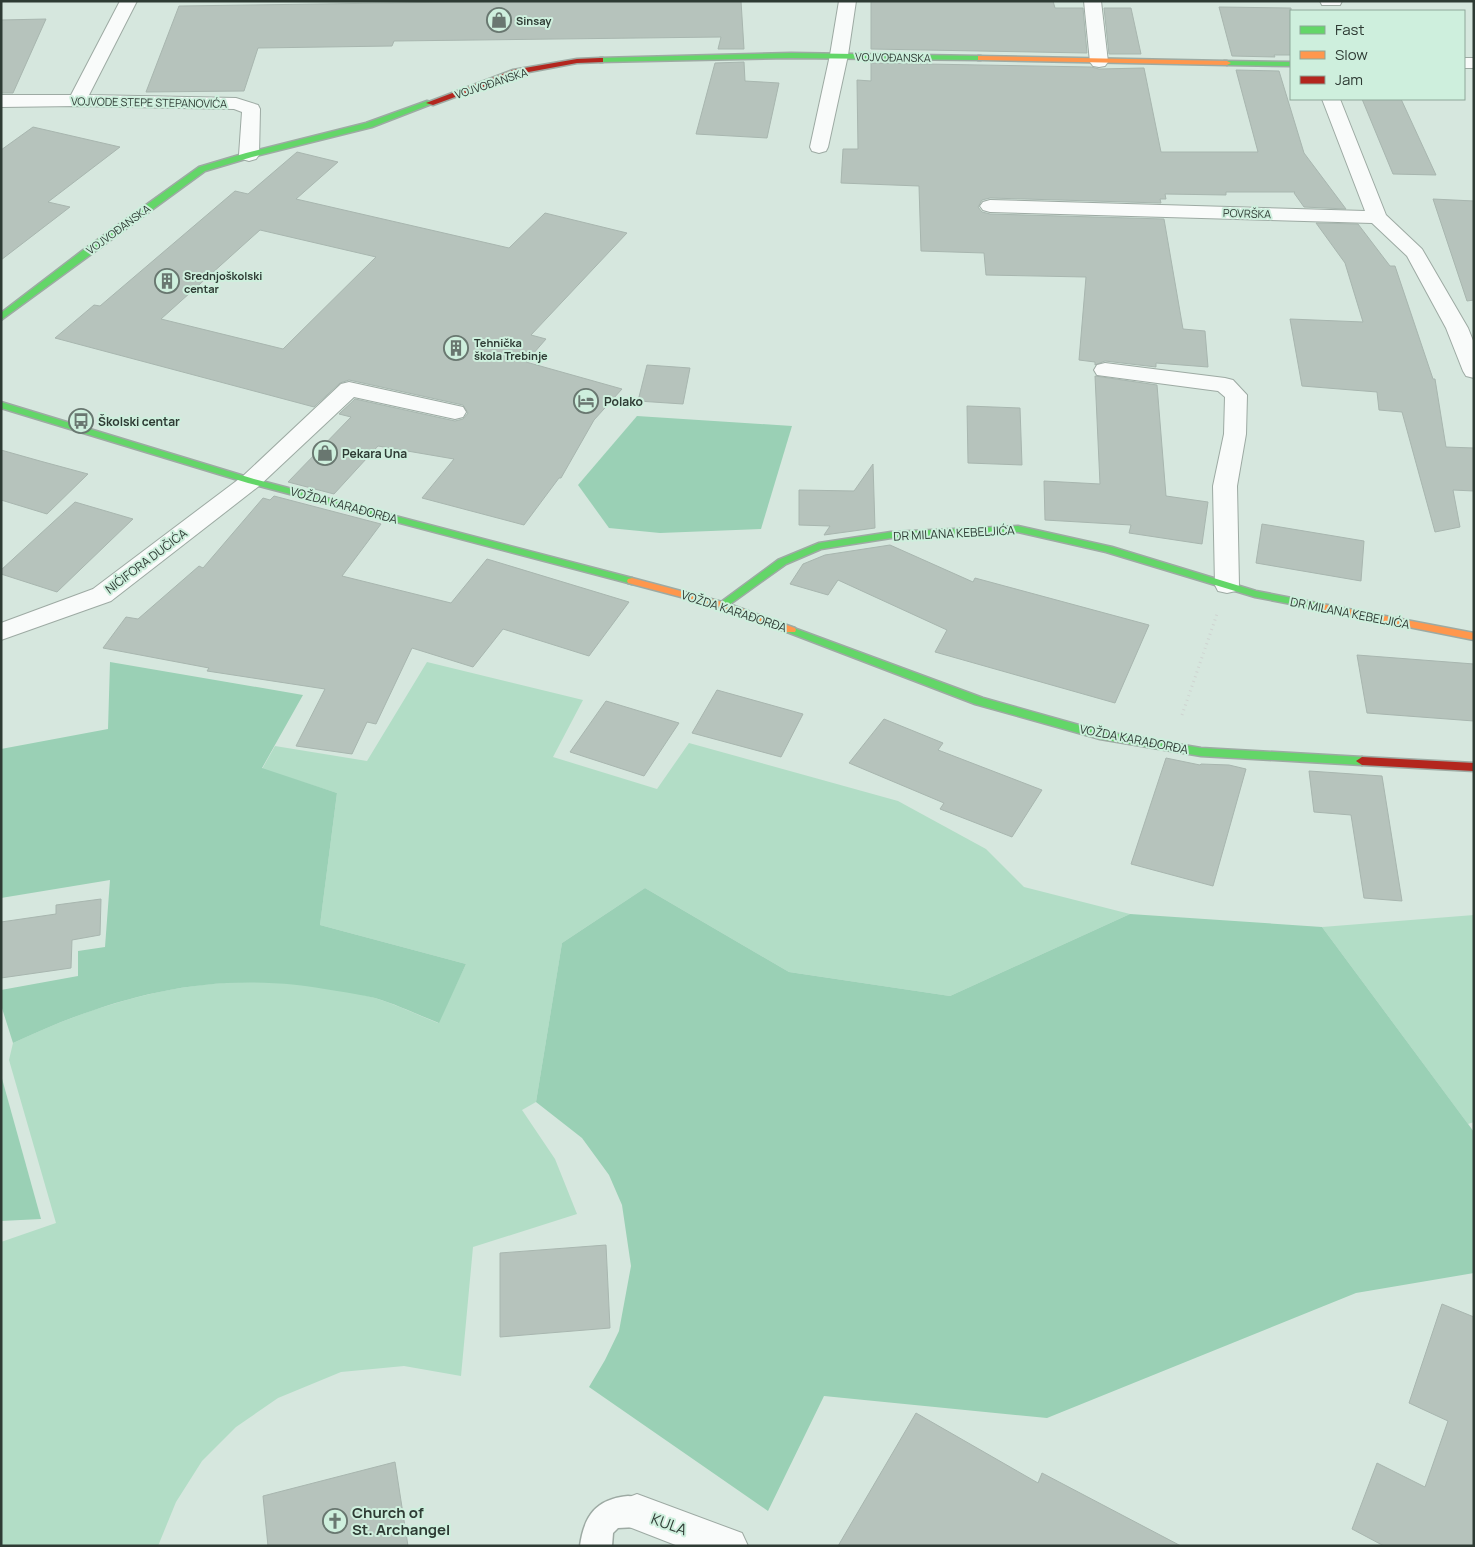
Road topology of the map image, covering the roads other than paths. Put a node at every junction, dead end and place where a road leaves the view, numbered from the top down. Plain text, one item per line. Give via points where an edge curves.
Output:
1 (129, 1) edge
2 (848, 1) edge
3 (1092, 1) edge
4 (1328, 1) edge
5 (1334, 1) edge
6 (839, 56) junction
7 (1099, 62) junction
8 (1290, 64) edge
9 (77, 100) junction
10 (1331, 100) edge
11 (1, 101) edge
12 (819, 147) dead end
13 (249, 155) junction
14 (990, 206) dead end
15 (1377, 217) junction
16 (1, 317) edge
17 (1105, 370) dead end
18 (1474, 371) edge
19 (1, 404) edge
20 (455, 412) dead end
21 (251, 481) junction
22 (1226, 585) junction
23 (722, 605) junction
24 (1, 632) edge
25 (1474, 637) edge
26 (1474, 767) edge
27 (637, 1512) joint
28 (596, 1546) edge
29 (729, 1546) edge

1 - 9 street
2 - 6 street
3 - 7 street
4 - 5 street
6 - 7 street, VOJVOĐANSKA
6 - 12 street
6 - 13 street, VOJVOĐANSKA via 687,56 578,61 516,72 369,125
7 - 8 street, VOJVOĐANSKA
9 - 11 street, VOJVODE STEPE STEPANOVIĆA
9 - 13 street, VOJVODE STEPE STEPANOVIĆA via 236,104 251,109
10 - 15 street
13 - 16 street, VOJVOĐANSKA via 202,169
14 - 15 street, POVRŠKA
15 - 18 street via 1414,253 1456,328
17 - 22 street via 1225,385 1236,395 1235,434 1225,486
19 - 21 street, VOŽDA KARAĐORĐA
20 - 21 street, NIĆIFORA DUČIĆA via 349,389
21 - 23 street, VOŽDA KARAĐORĐA
21 - 24 street, NIĆIFORA DUČIĆA via 102,595
22 - 23 street, DR MILANA KEBELJIĆA via 1108,549 1018,529 890,535 819,546 782,562
22 - 25 street, DR MILANA KEBELJIĆA via 1255,594
23 - 26 street, VOŽDA KARAĐORĐA via 979,701 1100,735 1201,752
27 - 28 lane via 613,1513 602,1522
27 - 29 street, KULA

